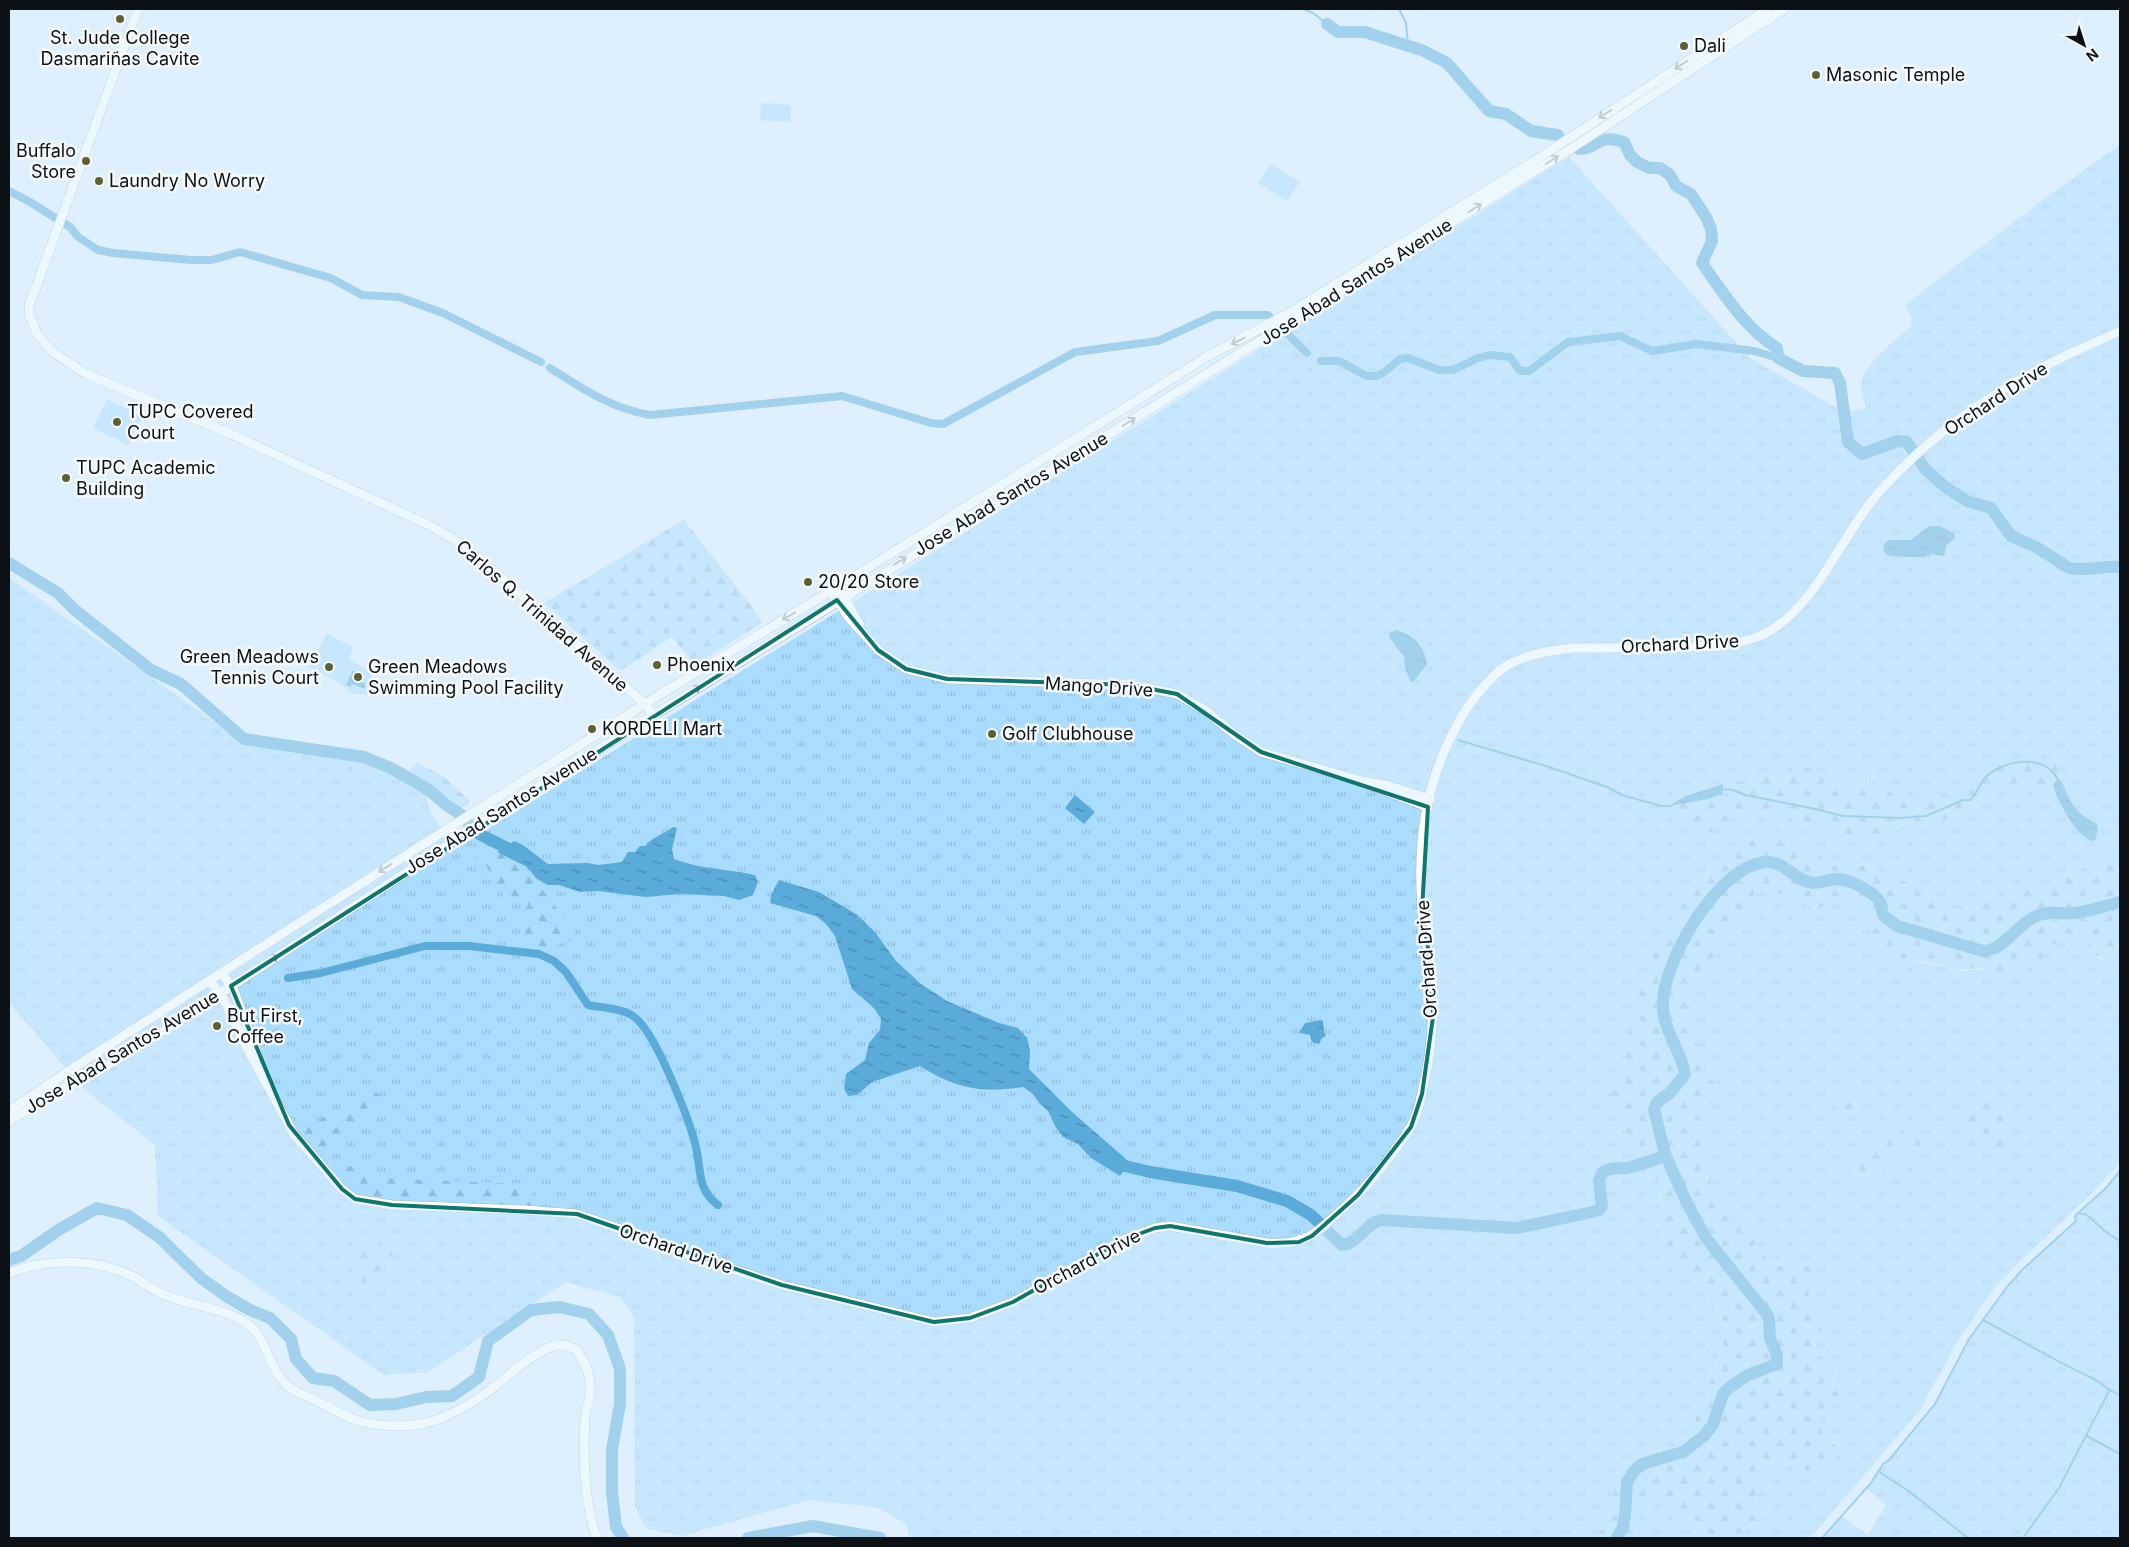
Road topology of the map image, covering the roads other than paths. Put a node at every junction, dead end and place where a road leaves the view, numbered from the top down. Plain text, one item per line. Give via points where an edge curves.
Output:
1 (138, 9) edge
2 (1768, 9) edge
3 (1784, 9) edge
4 (1285, 321) junction
5 (1270, 330) junction
6 (2120, 331) edge
7 (834, 588) junction
8 (840, 598) junction
9 (645, 704) junction
10 (652, 716) junction
11 (1428, 803) junction
12 (222, 973) junction
13 (210, 981) junction
14 (231, 986) junction
15 (220, 993) junction
16 (9, 1111) edge
17 (9, 1122) edge
18 (289, 1125) junction
19 (9, 1273) edge
20 (596, 1538) edge

1 - 9 main road, Carlos Q. Trinidad Avenue via 29,306 37,334 53,352 86,374 230,434 451,538 484,562
2 -> 4 main road, Jose Abad Santos Avenue
4 -> 3 main road, Jose Abad Santos Avenue via 1568,150
4 - 5 main road, Jose Abad Santos Avenue
5 -> 7 main road, Jose Abad Santos Avenue via 1208,356
8 -> 5 main road, Jose Abad Santos Avenue
6 - 11 main road, Orchard Drive via 2044,367 1967,414 1909,462 1870,502 1795,612 1764,634 1729,645 1548,651 1524,658 1499,672 1473,699 1452,735
7 - 8 main road, Mango Drive
7 -> 9 main road, Jose Abad Santos Avenue
10 -> 8 main road, Jose Abad Santos Avenue
8 - 11 main road, Mango Drive via 849,618 878,650 906,669 947,679 1130,685 1177,694 1261,752 1389,786
9 - 10 main road, Carlos Q. Trinidad Avenue
9 -> 12 main road, Jose Abad Santos Avenue
14 -> 10 main road, Jose Abad Santos Avenue
11 - 18 main road, Orchard Drive via 1422,855 1422,910 1431,968 1433,1017 1422,1094 1411,1127 1358,1195 1312,1236 1299,1242 1283,1244 1170,1226 1155,1228 1123,1240 1013,1302 970,1318 934,1322 782,1285 577,1214 355,1199 342,1189
12 - 13 main road, Jose Abad Santos Avenue
12 - 14 main road, Orchard Drive
13 - 15 main road, Orchard Drive
13 - 16 main road, Jose Abad Santos Avenue
14 - 15 main road, Jose Abad Santos Avenue
14 - 18 main road, Orchard Drive
15 - 17 main road, Jose Abad Santos Avenue via 92,1075 48,1096
15 - 18 main road, Orchard Drive
19 - 20 main road via 34,1265 96,1263 135,1278 164,1296 221,1312 248,1324 256,1332 276,1372 295,1392 344,1417 378,1424 415,1426 449,1415 486,1393 545,1350 560,1345 576,1349 585,1362 590,1379 585,1418 586,1495

